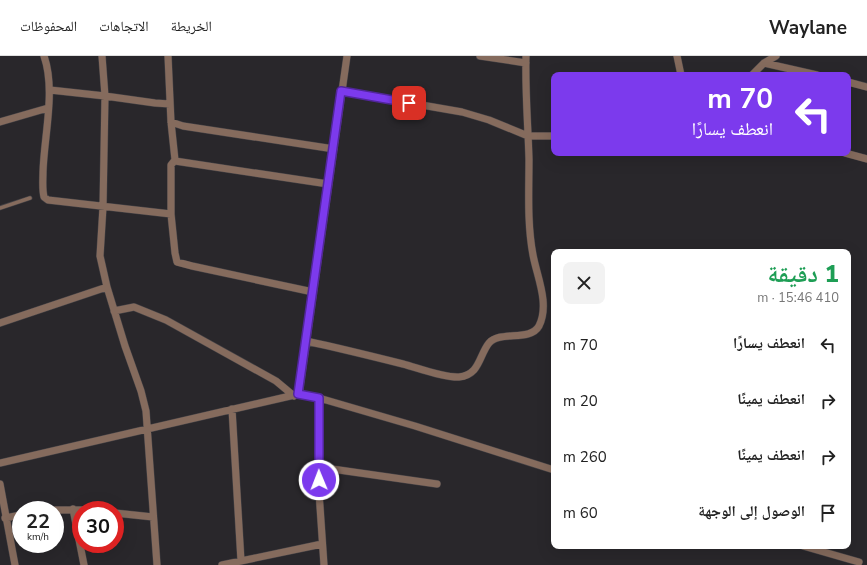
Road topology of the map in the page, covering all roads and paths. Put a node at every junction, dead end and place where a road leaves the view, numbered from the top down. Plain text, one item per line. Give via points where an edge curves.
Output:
1 (44, 56) edge
2 (102, 56) edge
3 (168, 56) edge
4 (347, 56) edge
5 (480, 56) edge
6 (677, 56) edge
7 (776, 56) edge
8 (526, 60) edge
9 (764, 63) junction
10 (680, 72) edge
11 (755, 72) edge
12 (804, 72) edge
13 (851, 83) edge
14 (867, 87) edge
15 (50, 90) junction
16 (341, 91) junction
17 (105, 96) junction
18 (170, 104) junction
19 (48, 108) junction
20 (0, 122) edge
21 (171, 122) junction
22 (528, 136) junction
23 (551, 136) edge
24 (334, 150) junction
25 (851, 155) edge
26 (867, 159) edge
27 (174, 160) junction
28 (328, 184) junction
29 (30, 198) dead end
30 (103, 207) junction
31 (0, 208) edge
32 (171, 214) junction
33 (107, 287) junction
34 (313, 292) junction
35 (114, 311) junction
36 (0, 323) edge
37 (306, 341) junction
38 (296, 395) junction
39 (319, 398) junction
40 (232, 409) junction
41 (147, 429) junction
42 (0, 463) edge
43 (318, 467) junction
44 (551, 469) edge
45 (0, 484) edge
46 (437, 484) dead end
47 (124, 514) edge
48 (12, 517) edge
49 (153, 517) junction
50 (5, 518) junction
51 (322, 544) junction
52 (814, 549) edge
53 (82, 553) edge
54 (241, 561) junction
55 (859, 562) dead end
56 (14, 565) edge
57 (84, 565) edge
58 (157, 565) edge
59 (222, 565) edge
60 (324, 565) edge

1 - 15 street via 49,72
2 - 17 street
3 - 18 street
4 - 16 street
5 - 8 street
6 - 10 street
7 - 9 street
8 - 22 street
9 - 11 street
9 - 12 street
13 - 14 street
15 - 17 street
15 - 19 street
16 - 22 street via 462,112
16 - 24 street
17 - 18 street
17 - 30 street
18 - 21 street
19 - 20 street
19 - 30 street via 44,197 48,200
21 - 24 street
21 - 27 street
22 - 23 street
22 - 37 street via 529,223 543,299 543,316 536,330 492,340 478,366 459,377
24 - 28 street
25 - 26 street
27 - 28 street
27 - 32 street via 171,165
28 - 34 street
29 - 31 lane
30 - 32 street
30 - 33 street via 100,256
32 - 34 street via 176,261 179,263
33 - 35 street
33 - 36 street
34 - 37 street
35 - 38 street via 134,307 166,320 276,381
35 - 41 street via 141,391
37 - 38 street
38 - 39 street
38 - 40 street
39 - 43 street
39 - 44 street
40 - 41 street
40 - 54 street
41 - 42 street
41 - 49 street
43 - 46 street
43 - 51 street
45 - 50 street
47 - 49 street
48 - 50 street
49 - 58 street
50 - 56 street
51 - 54 street
51 - 60 street
52 - 55 street
53 - 57 street
54 - 59 street

